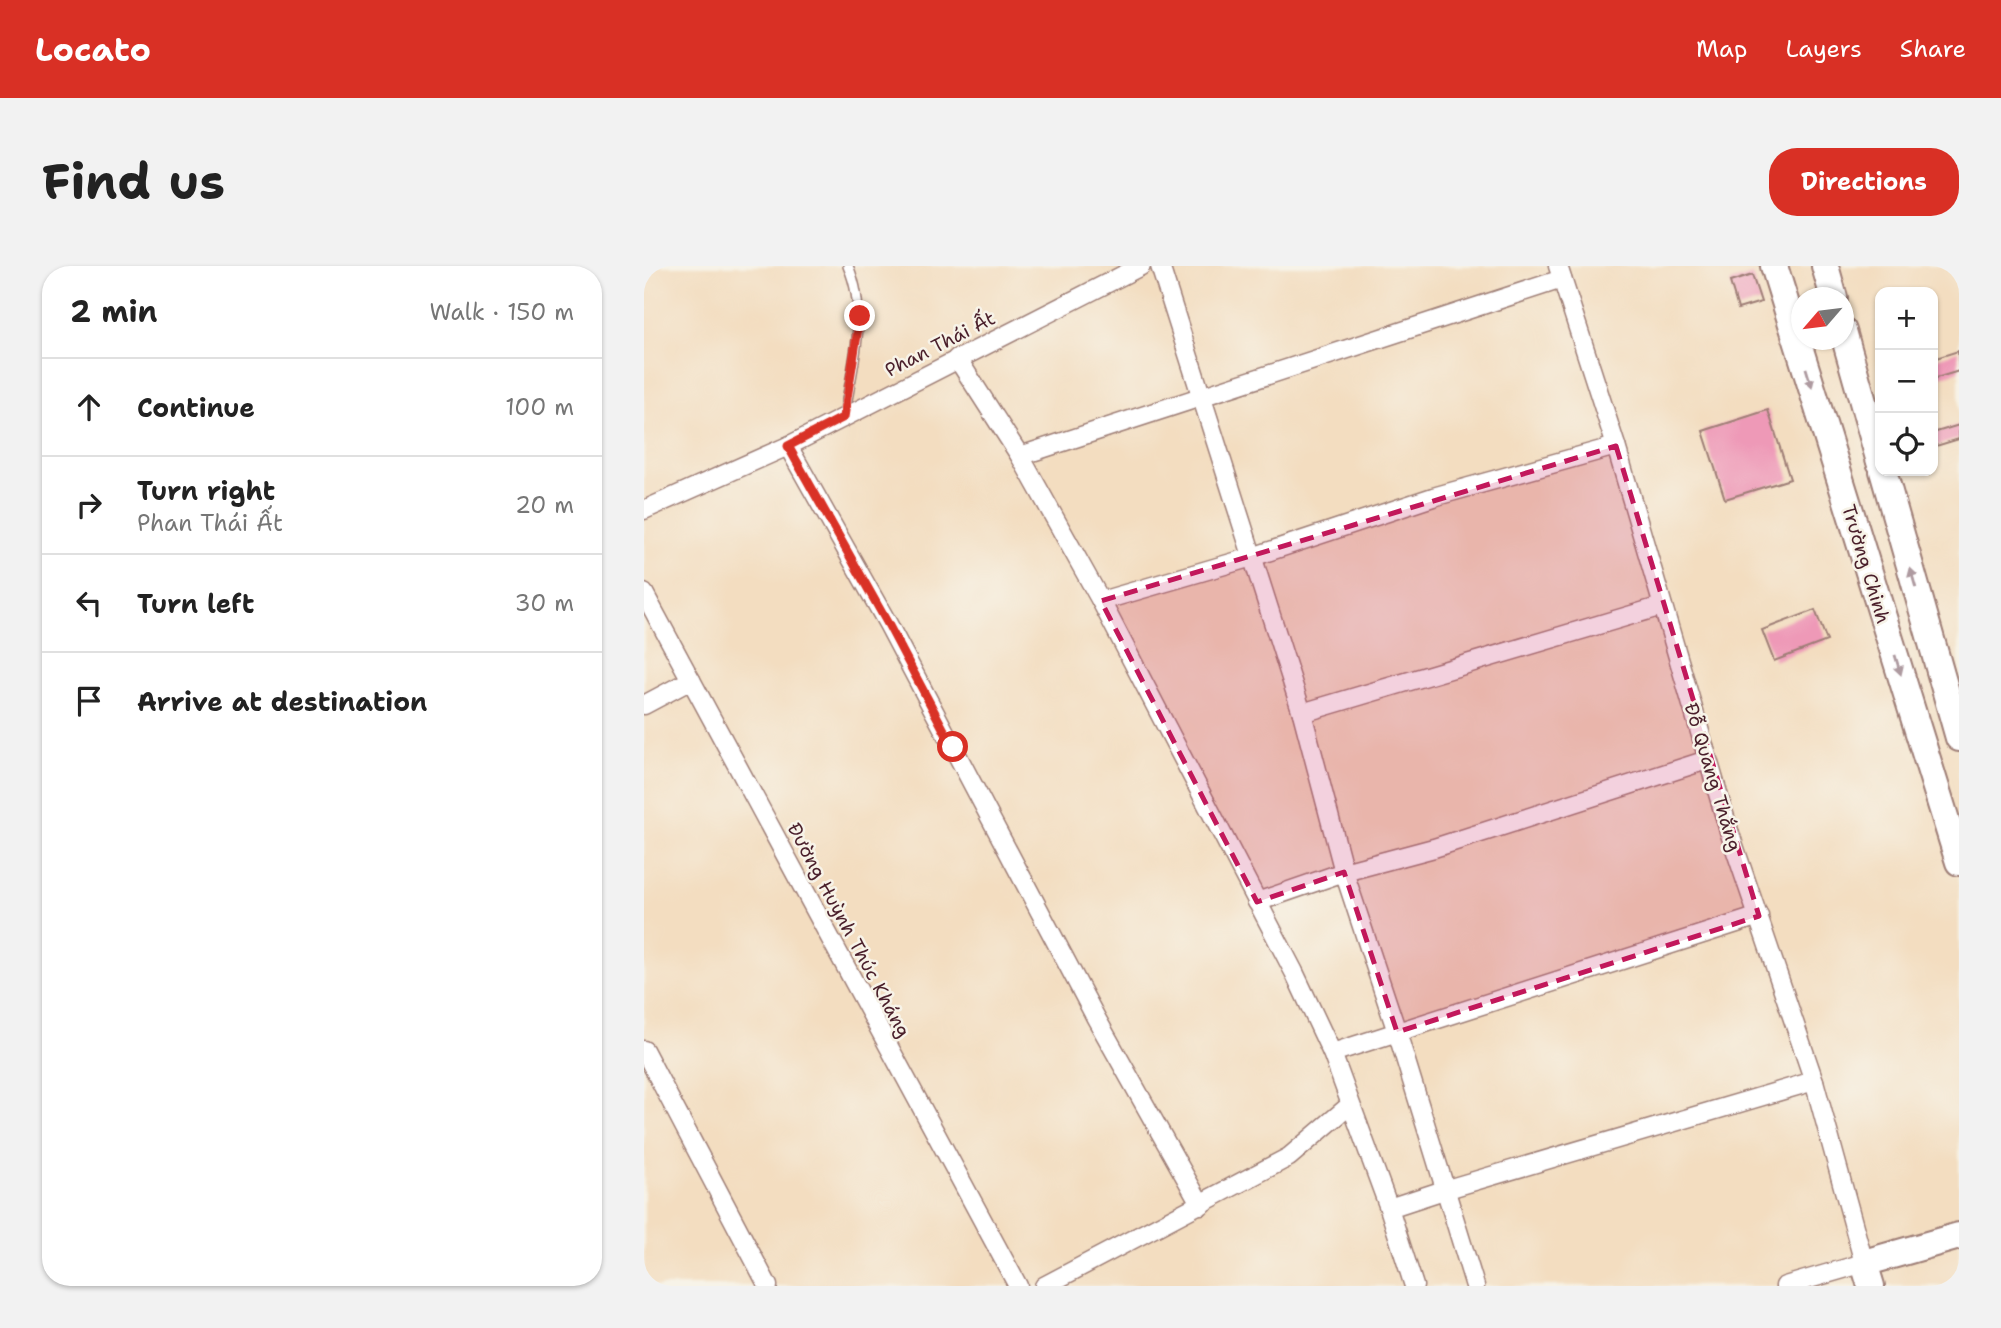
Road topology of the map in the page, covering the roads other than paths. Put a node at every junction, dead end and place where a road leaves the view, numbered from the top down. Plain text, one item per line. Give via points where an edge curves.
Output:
1 (848, 266) edge
2 (1141, 266) edge
3 (1160, 266) edge
4 (1774, 266) edge
5 (1825, 266) edge
6 (1560, 273) edge
7 (1831, 287) edge
8 (1848, 350) edge
9 (957, 358) junction
10 (1202, 396) junction
11 (844, 417) junction
12 (1875, 444) edge
13 (788, 446) junction
14 (1616, 446) junction
15 (1020, 456) junction
16 (1885, 476) edge
17 (644, 510) edge
18 (1252, 557) junction
19 (644, 593) edge
20 (1101, 601) junction
21 (1662, 606) junction
22 (691, 680) junction
23 (1951, 682) edge
24 (644, 705) edge
25 (1301, 713) junction
26 (1959, 738) edge
27 (1707, 760) junction
28 (1959, 862) edge
29 (1344, 872) junction
30 (1257, 902) junction
31 (1759, 916) junction
32 (1397, 1032) junction
33 (644, 1050) edge
34 (1332, 1053) junction
35 (1814, 1080) junction
36 (1350, 1105) junction
37 (1444, 1189) junction
38 (1200, 1205) junction
39 (1388, 1208) junction
40 (1959, 1236) edge
41 (1868, 1274) edge
42 (768, 1286) edge
43 (1018, 1286) edge
44 (1044, 1286) edge
45 (1414, 1286) edge
46 (1475, 1286) edge
47 (1785, 1286) edge

1 - 11 lane via 860,316
2 - 9 street, Phan Thái Ất
3 - 10 street
4 -> 28 street, Trường Chinh
5 - 7 street
6 - 10 street
6 - 14 street, Đỗ Quang Thắng
8 - 12 street
9 - 11 street, Phan Thái Ất
9 - 15 street
10 - 15 street
10 - 18 street
11 - 13 street, Phan Thái Ất
13 - 17 street, Phan Thái Ất
13 - 38 street
14 - 18 street via 1433,497
14 - 21 street, Đỗ Quang Thắng
15 - 20 street
23 -> 16 street, Trường Chinh
18 - 20 street
18 - 25 street
19 - 22 street, Đường Huỳnh Thúc Kháng
20 - 30 street
21 - 25 street
21 - 27 street, Đỗ Quang Thắng
22 - 24 street
22 - 43 street, Đường Huỳnh Thúc Kháng
23 - 26 street, Trường Chinh
25 - 29 street
27 - 29 street via 1434,848
27 - 31 street, Đỗ Quang Thắng
29 - 30 street
29 - 32 street
30 - 34 street
31 - 32 street
31 - 35 street, Đỗ Quang Thắng
32 - 34 street
32 - 37 street
33 - 42 street
34 - 36 street
35 - 37 street
35 - 41 street, Đỗ Quang Thắng
36 - 38 street via 1289,1157
36 - 39 street
37 - 39 street
37 - 46 street
38 - 44 street
39 - 45 street
40 - 41 street
41 - 47 street

